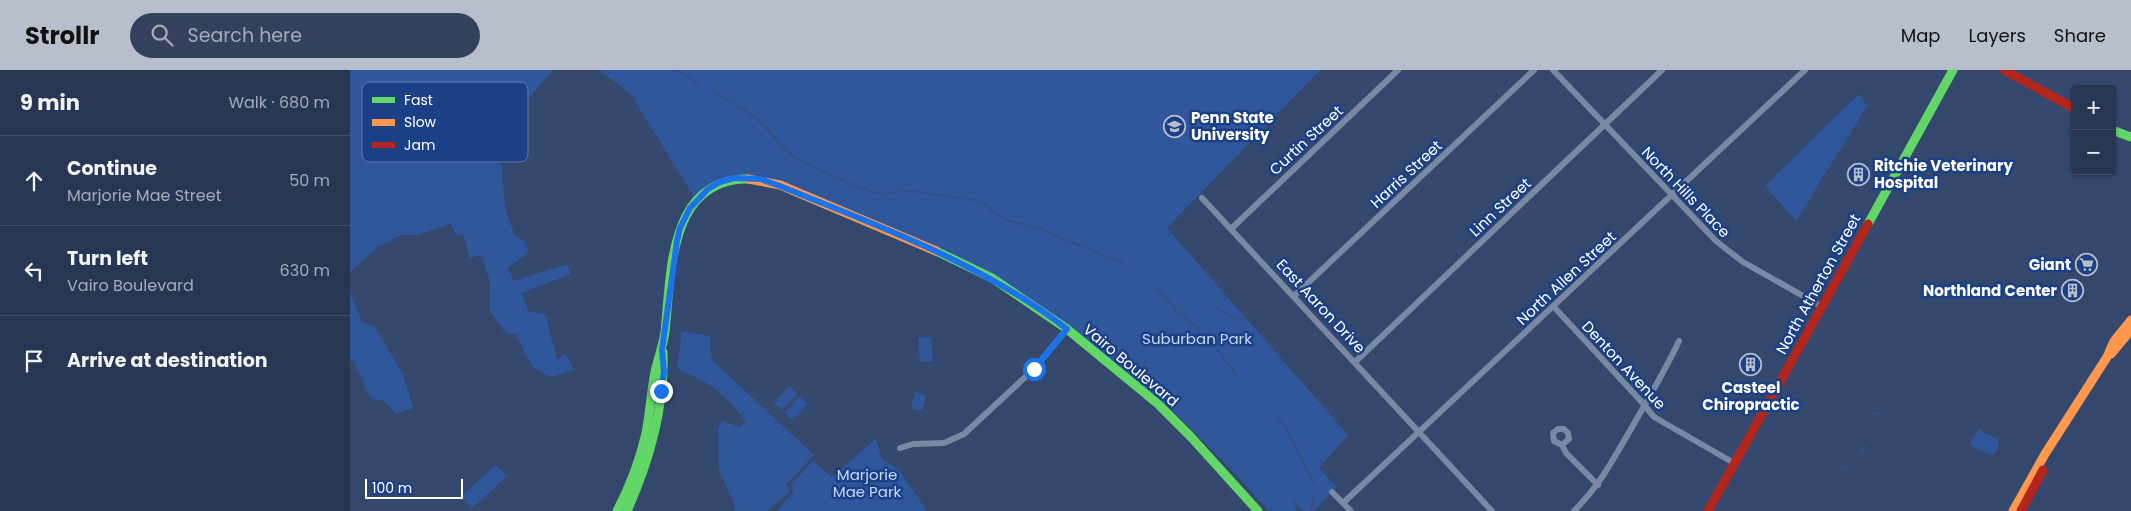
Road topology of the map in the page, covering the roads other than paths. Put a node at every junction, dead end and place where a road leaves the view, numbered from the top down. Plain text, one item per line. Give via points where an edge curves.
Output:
1 (1398, 70) edge
2 (1534, 70) edge
3 (1553, 70) edge
4 (1662, 70) edge
5 (1805, 70) edge
6 (1953, 70) edge
7 (2004, 70) edge
8 (2071, 107) edge
9 (1605, 124) junction
10 (2116, 131) edge
11 (2131, 137) edge
12 (1672, 196) junction
13 (1202, 198) dead end
14 (1232, 228) junction
15 (1294, 296) junction
16 (1821, 306) junction
17 (1554, 307) junction
18 (2131, 320) edge
19 (1067, 329) junction
20 (2131, 330) edge
21 (1679, 341) dead end
22 (662, 350) junction
23 (2107, 357) junction
24 (1354, 362) junction
25 (1644, 407) junction
26 (1420, 432) junction
27 (2057, 438) junction
28 (1562, 445) dead end
29 (900, 448) dead end
30 (1734, 463) junction
31 (1598, 485) junction
32 (1332, 492) dead end
33 (1343, 503) junction
34 (617, 511) edge
35 (627, 511) edge
36 (1258, 511) edge
37 (1351, 511) edge
38 (1492, 511) edge
39 (1574, 511) edge
40 (1708, 511) edge
41 (2013, 511) edge
42 (2021, 511) edge

1 - 14 street, Curtin Street
2 - 15 street, Harris Street
3 - 9 street, North Hills Place
4 - 9 street, Linn Street
5 - 12 street, North Allen Street
6 - 16 street, North Atherton Street
7 - 8 street
9 - 12 street, North Hills Place
9 - 24 street, Linn Street
10 - 11 street
12 - 16 street, North Hills Place via 1726,251
12 - 17 street, North Allen Street
13 - 14 street, East Aaron Drive
14 - 15 street, East Aaron Drive
15 - 24 street, East Aaron Drive
16 - 30 street, North Atherton Street
17 - 25 street, Denton Avenue
17 - 26 street, North Allen Street
18 - 23 street via 2114,341
19 - 22 street, Vairo Boulevard via 1009,288 958,260 780,186 745,177 720,182 708,189 693,203 684,218 677,241
19 - 29 street via 1034,369 964,434 944,443 913,444
19 - 36 street, Vairo Boulevard via 1168,414
20 - 23 street
21 - 25 street
22 - 34 street, Vairo Boulevard via 655,372 643,447
22 - 35 street, Vairo Boulevard via 664,372 656,429 645,470
23 - 27 street
24 - 26 street, East Aaron Drive
25 - 30 street, Denton Avenue via 1664,424
25 - 31 street
26 - 33 street, North Allen Street
26 - 38 street, East Aaron Drive
27 - 41 street
27 - 42 street
28 - 31 street
30 - 40 street, North Atherton Street
31 - 39 street
32 - 33 street
33 - 37 street

